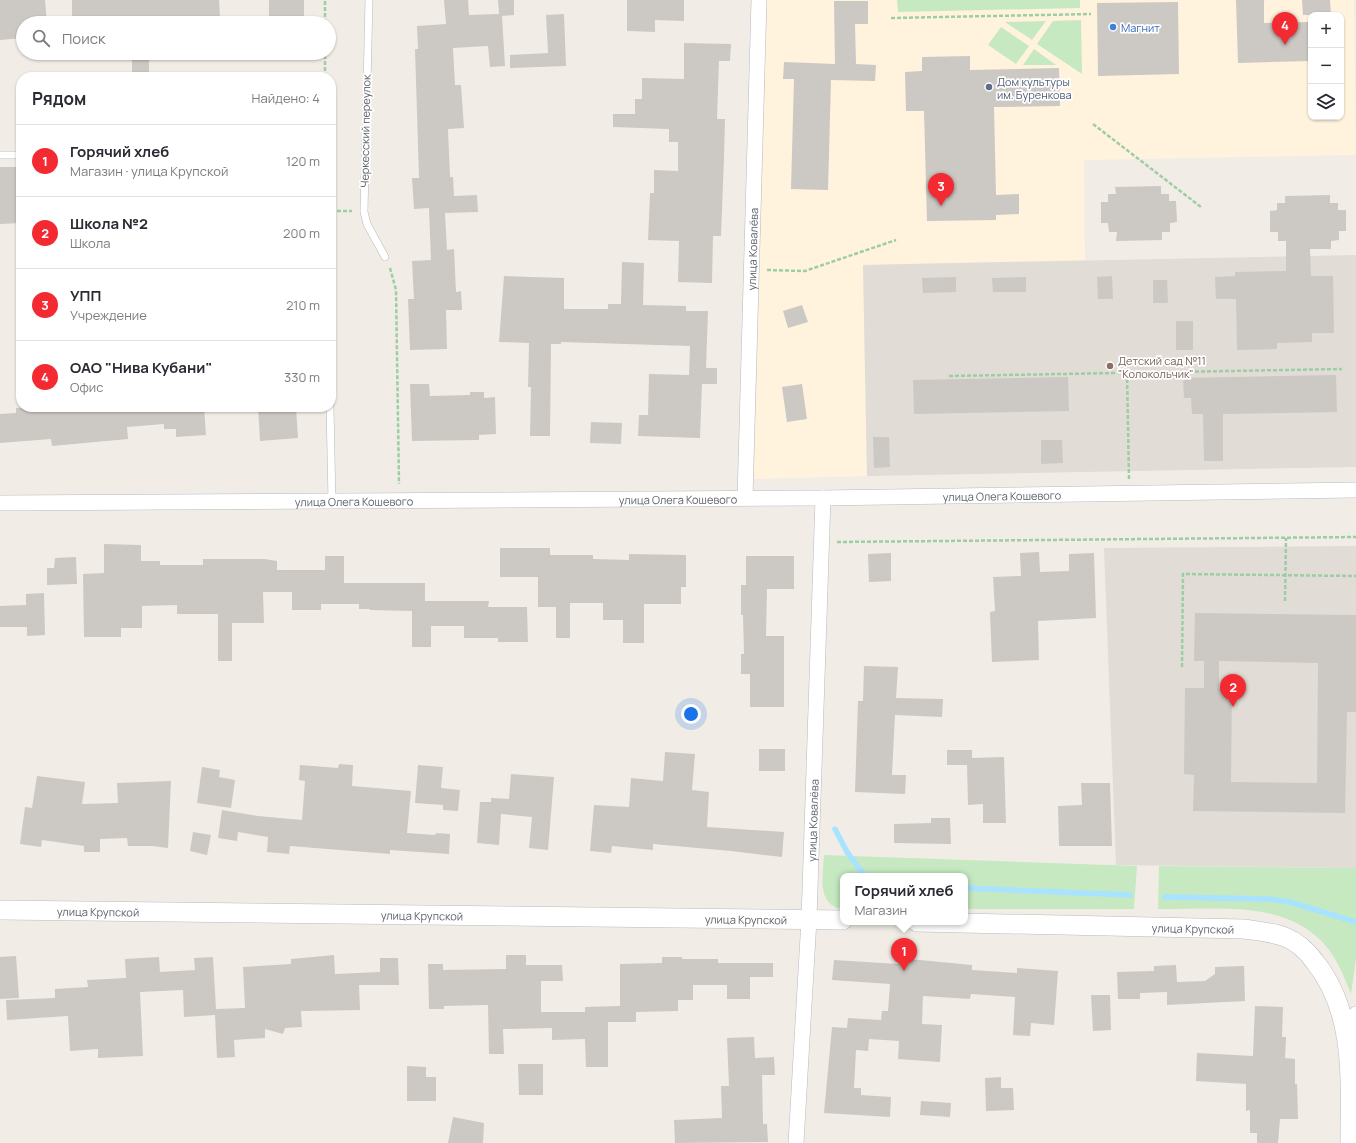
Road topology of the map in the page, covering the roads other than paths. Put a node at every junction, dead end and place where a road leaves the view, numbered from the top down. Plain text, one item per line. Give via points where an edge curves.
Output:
1 (369, 0) edge
2 (759, 0) edge
3 (16, 155) edge
4 (0, 156) edge
5 (385, 257) road end
6 (330, 412) edge
7 (1356, 490) edge
8 (745, 498) junction
9 (823, 498) junction
10 (332, 502) junction
11 (0, 503) edge
12 (0, 910) edge
13 (809, 919) junction
14 (840, 920) edge
15 (968, 923) edge
16 (1356, 1014) edge
17 (1349, 1056) junction
18 (796, 1143) edge
19 (1350, 1143) edge

1 - 5 lane, Черкесский переулок via 364,212 367,224
2 - 8 street, улица Ковалёва
3 - 4 lane
6 - 10 lane
7 - 9 street, улица Олега Кошевого
8 - 9 street, улица Олега Кошевого
8 - 10 street, улица Олега Кошевого
9 - 13 street, улица Ковалёва
10 - 11 street, улица Олега Кошевого
12 - 13 street, улица Крупской
13 - 14 street, улица Крупской
13 - 18 street, улица Ковалёва
15 - 17 street, улица Крупской via 1244,929 1281,936 1299,944 1326,977 1335,993 1343,1018
16 - 17 street
17 - 19 street, улица Крупской

